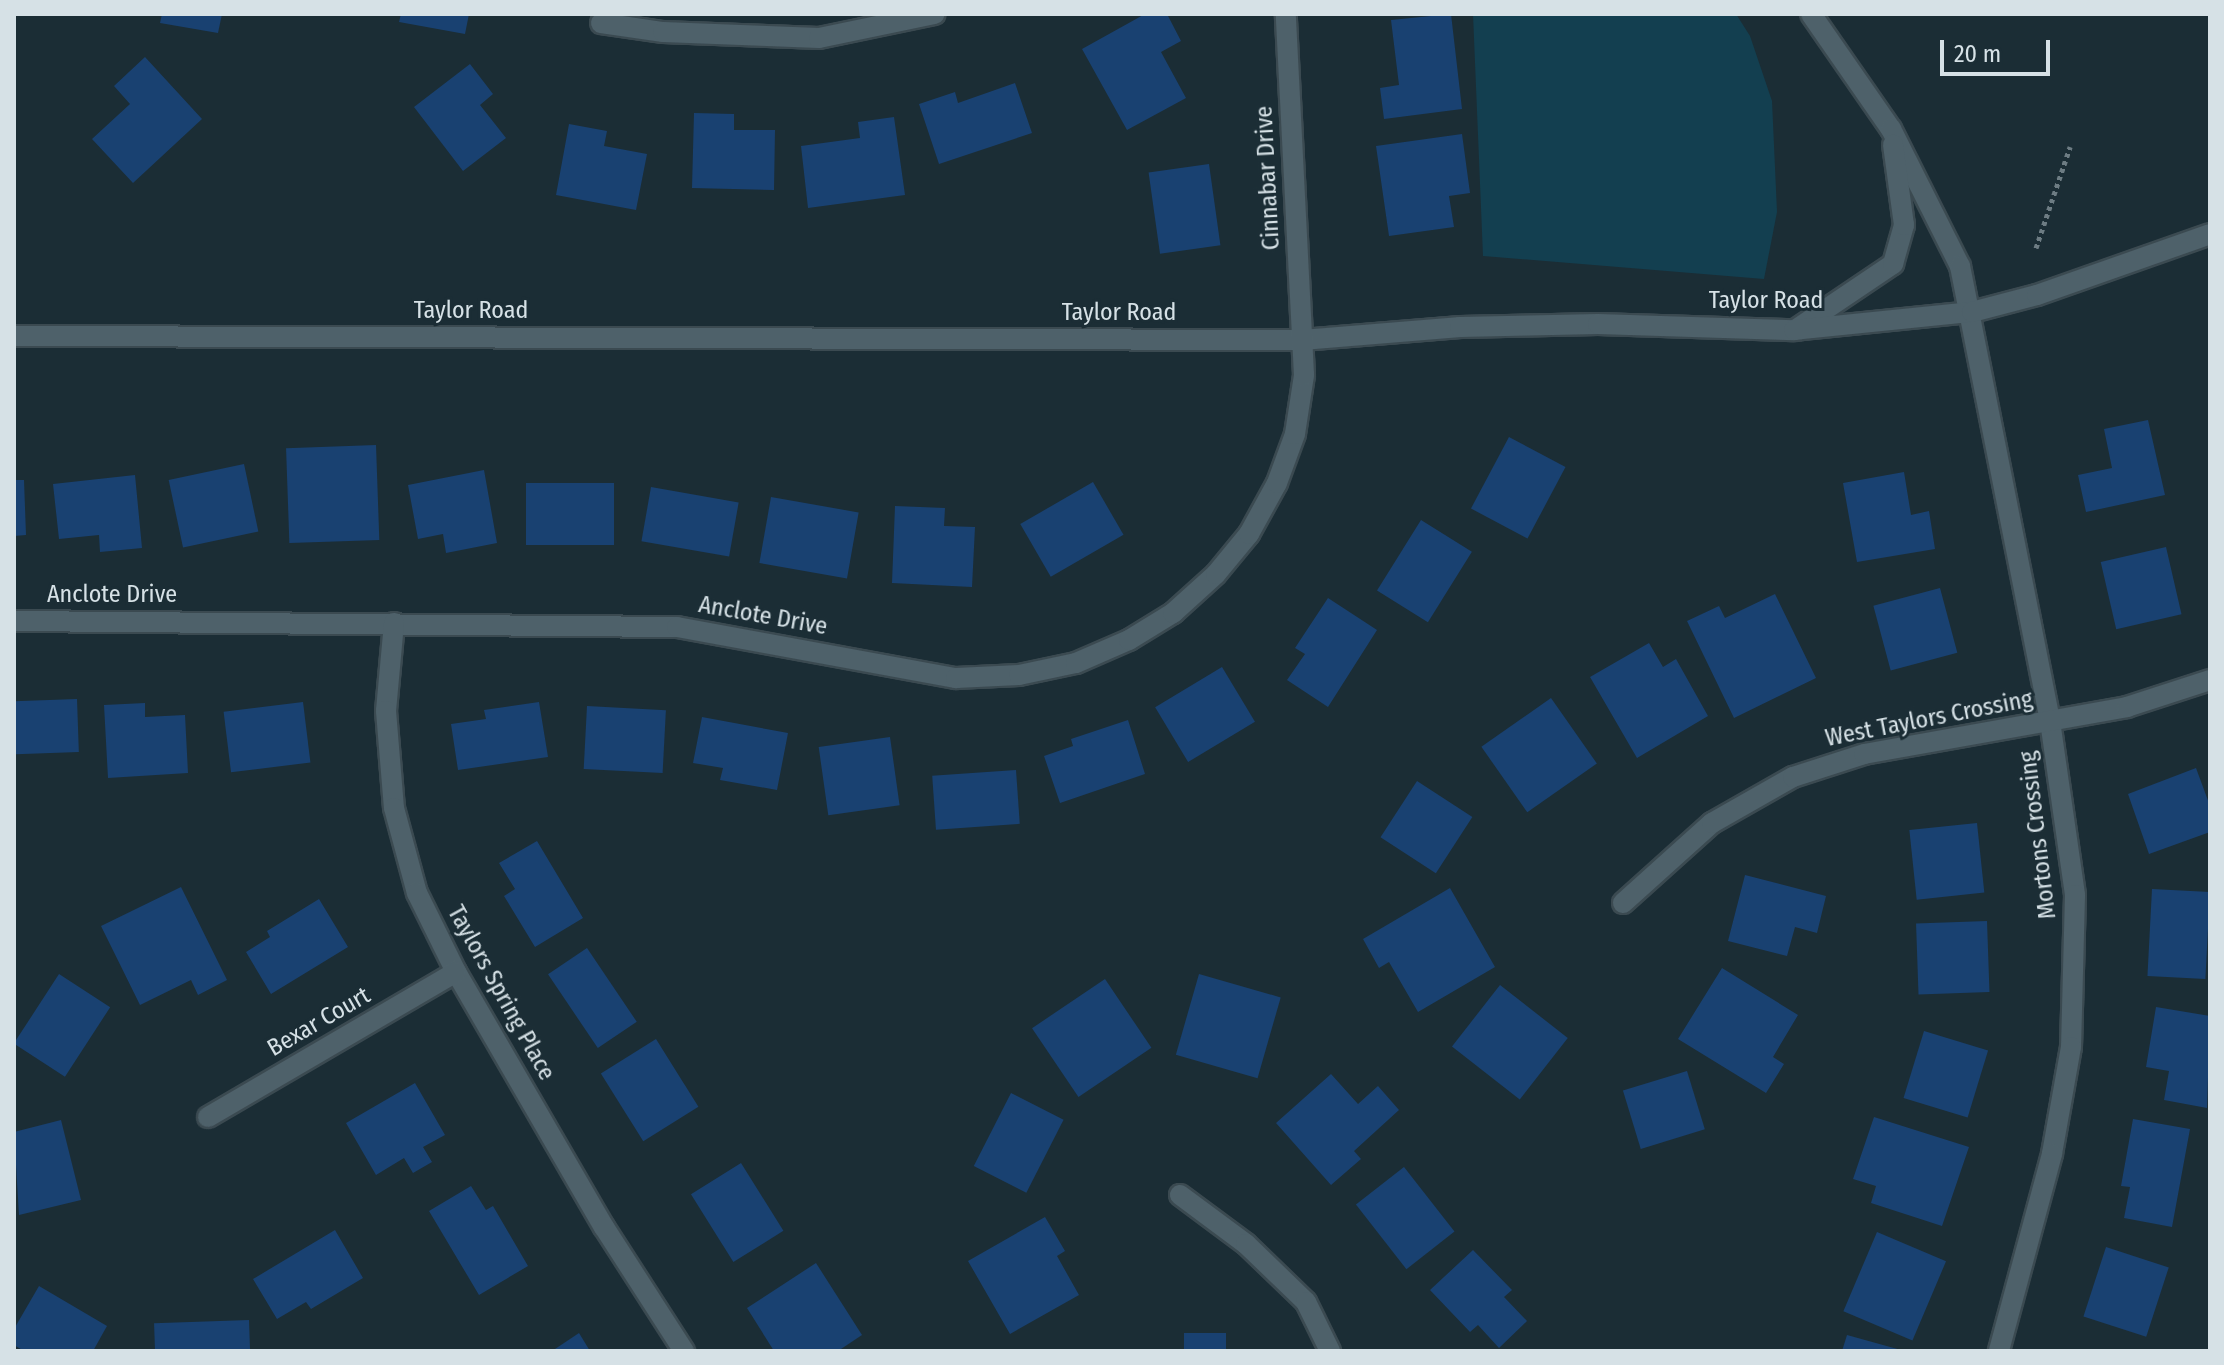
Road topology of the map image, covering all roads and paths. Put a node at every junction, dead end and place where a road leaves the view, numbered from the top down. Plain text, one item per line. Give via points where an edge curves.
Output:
1 (935, 14) edge
2 (1286, 14) edge
3 (1811, 14) edge
4 (601, 23) dead end
5 (1891, 129) junction
6 (2070, 147) dead end
7 (2210, 234) edge
8 (2036, 248) dead end
9 (1972, 312) junction
10 (1794, 330) junction
11 (14, 336) edge
12 (1302, 340) junction
13 (14, 621) edge
14 (394, 623) junction
15 (2210, 680) edge
16 (2050, 721) junction
17 (1623, 903) dead end
18 (456, 972) junction
19 (208, 1117) dead end
20 (1180, 1195) dead end
21 (684, 1351) edge
22 (1330, 1351) edge
23 (1999, 1351) edge

1 - 4 street via 819,38 663,32
2 - 12 street, Cinnabar Drive
3 - 5 street, Mortons Crossing
5 - 9 street, Mortons Crossing via 1960,266
5 - 10 street via 1904,225 1893,264
6 - 8 path
7 - 9 street, Taylor Road via 2037,295
9 - 10 street, Taylor Road
9 - 16 street, Mortons Crossing
10 - 12 street, Taylor Road via 1568,324
11 - 12 street, Taylor Road
12 - 14 street, Anclote Drive via 1304,375 1295,434 1277,483 1249,534 1173,613 1076,663 1019,675 956,678 677,627
13 - 14 street, Anclote Drive
14 - 18 street, Taylors Spring Place via 386,711 394,808 417,893
15 - 16 street, West Taylors Crossing via 2127,707
16 - 17 street, West Taylors Crossing via 1864,754 1793,777 1712,823
16 - 23 street, Mortons Crossing via 2075,895 2071,1047 2052,1154
18 - 19 street, Bexar Court
18 - 21 street, Taylors Spring Place via 604,1227
20 - 22 street via 1246,1244 1306,1302

